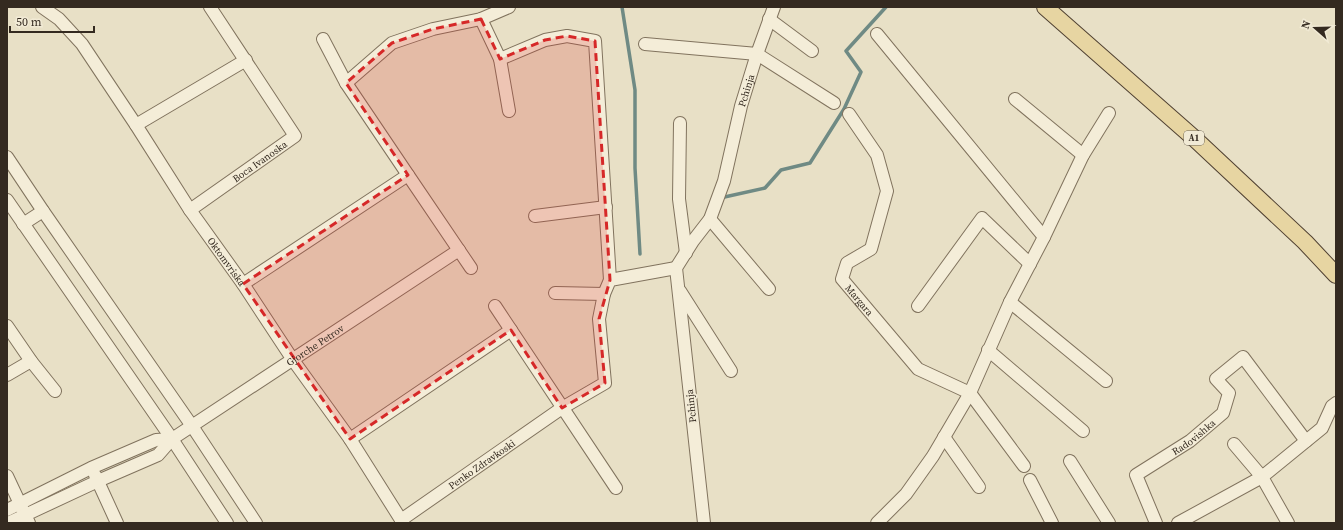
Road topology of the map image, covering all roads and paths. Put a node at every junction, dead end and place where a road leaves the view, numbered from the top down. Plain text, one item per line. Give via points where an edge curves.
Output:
1 (42, 7) edge
2 (210, 7) edge
3 (509, 7) edge
4 (774, 7) edge
5 (1045, 7) edge
6 (481, 19) junction
7 (769, 19) junction
8 (877, 34) dead end
9 (323, 39) dead end
10 (645, 44) dead end
11 (812, 51) dead end
12 (757, 54) junction
13 (500, 59) junction
14 (246, 60) junction
15 (346, 83) junction
16 (1015, 99) dead end
17 (834, 103) dead end
18 (509, 111) dead end
19 (1109, 113) dead end
20 (849, 114) dead end
21 (680, 123) dead end
22 (136, 125) junction
23 (1083, 155) junction
24 (7, 157) edge
25 (408, 175) junction
26 (7, 200) edge
27 (606, 207) junction
28 (190, 210) junction
29 (42, 211) junction
30 (534, 216) dead end
31 (710, 219) junction
32 (23, 224) junction
33 (1044, 237) junction
34 (459, 250) junction
35 (686, 253) junction
36 (1030, 264) junction
37 (471, 268) dead end
38 (676, 268) junction
39 (1336, 275) edge
40 (610, 280) junction
41 (243, 284) junction
42 (678, 288) junction
43 (769, 289) dead end
44 (555, 293) dead end
45 (604, 294) junction
46 (1010, 302) junction
47 (495, 306) dead end
48 (918, 306) dead end
49 (7, 326) edge
50 (510, 330) junction
51 (988, 350) junction
52 (293, 360) junction
53 (30, 361) junction
54 (731, 371) dead end
55 (7, 375) edge
56 (1106, 381) dead end
57 (55, 391) dead end
58 (970, 393) junction
59 (1336, 403) edge
60 (562, 408) junction
61 (192, 426) junction
62 (1083, 431) dead end
63 (944, 437) junction
64 (172, 439) junction
65 (350, 439) junction
66 (1306, 441) junction
67 (1234, 444) dead end
68 (1070, 461) dead end
69 (1024, 466) dead end
70 (91, 468) junction
71 (7, 476) edge
72 (1262, 477) junction
73 (1030, 480) dead end
74 (98, 481) junction
75 (979, 487) dead end
76 (616, 488) dead end
77 (20, 503) junction
78 (7, 510) edge
79 (27, 519) edge
80 (402, 521) edge
81 (1181, 522) edge
82 (8, 523) edge
83 (117, 523) edge
84 (226, 523) edge
85 (256, 523) edge
86 (704, 523) edge
87 (877, 523) edge
88 (1052, 523) edge
89 (1109, 523) edge
90 (1156, 523) edge
91 (1288, 523) edge

1 - 22 street, Oktomvriska via 59,19 82,44
2 - 14 street, Boca Ivanoska
3 - 6 street
4 - 7 street, Pchinja
5 - 39 main road, A1 via 1195,140
6 - 13 street
6 - 15 street via 433,29 392,43
7 - 11 street
7 - 12 street, Pchinja
8 - 33 street
9 - 15 street
10 - 12 street
12 - 17 street
12 - 31 street, Pchinja via 741,106 724,181
13 - 18 street
13 - 27 street via 545,40 567,36 595,41
14 - 22 street
14 - 28 street, Boca Ivanoska via 295,136
15 - 25 street
16 - 23 street
19 - 23 street
20 - 58 street, Margara via 877,155 887,191 872,249 847,263 842,279 918,369
21 - 35 street via 678,199
22 - 28 street, Oktomvriska
23 - 33 street
24 - 29 street
25 - 34 street
25 - 41 street
26 - 32 street
27 - 30 street
27 - 40 street
28 - 41 street, Oktomvriska
29 - 32 street
29 - 61 street
31 - 35 street, Pchinja
31 - 43 street
32 - 64 street
33 - 36 street
34 - 37 street
34 - 52 street, Gjorche Petrov
35 - 38 street, Pchinja
36 - 46 street
36 - 48 street via 982,218
38 - 40 street
38 - 42 street, Pchinja
40 - 45 street
41 - 52 street, Oktomvriska
42 - 54 street, Pchinja
42 - 86 street, Pchinja
44 - 45 street
45 - 60 street via 599,319 605,383
46 - 51 street
46 - 56 street
47 - 50 street
49 - 53 street
50 - 60 street
50 - 65 street
51 - 58 street
51 - 62 street
52 - 61 street, Gjorche Petrov
52 - 65 street, Oktomvriska
53 - 55 street
53 - 57 street
58 - 63 street
58 - 69 street, Margara
59 - 66 street via 1332,406 1322,428
60 - 76 street
60 - 80 street, Penko Zdravkoski
61 - 64 street, Gjorche Petrov
61 - 85 street
63 - 75 street
63 - 87 street via 906,494
64 - 70 street, Gjorche Petrov via 156,440
64 - 74 street, Gjorche Petrov via 158,455
64 - 84 street
65 - 80 street, Oktomvriska
66 - 72 street
66 - 90 street, Radovishka via 1243,357 1216,379 1229,393 1223,413 1190,441 1136,475
67 - 72 street
68 - 89 street
70 - 74 street
70 - 77 street, Gjorche Petrov
71 - 77 street
72 - 81 street
72 - 91 street
73 - 88 street
74 - 79 street, Gjorche Petrov
74 - 83 street
77 - 78 street, Gjorche Petrov
77 - 79 street
79 - 82 street, Gjorche Petrov

